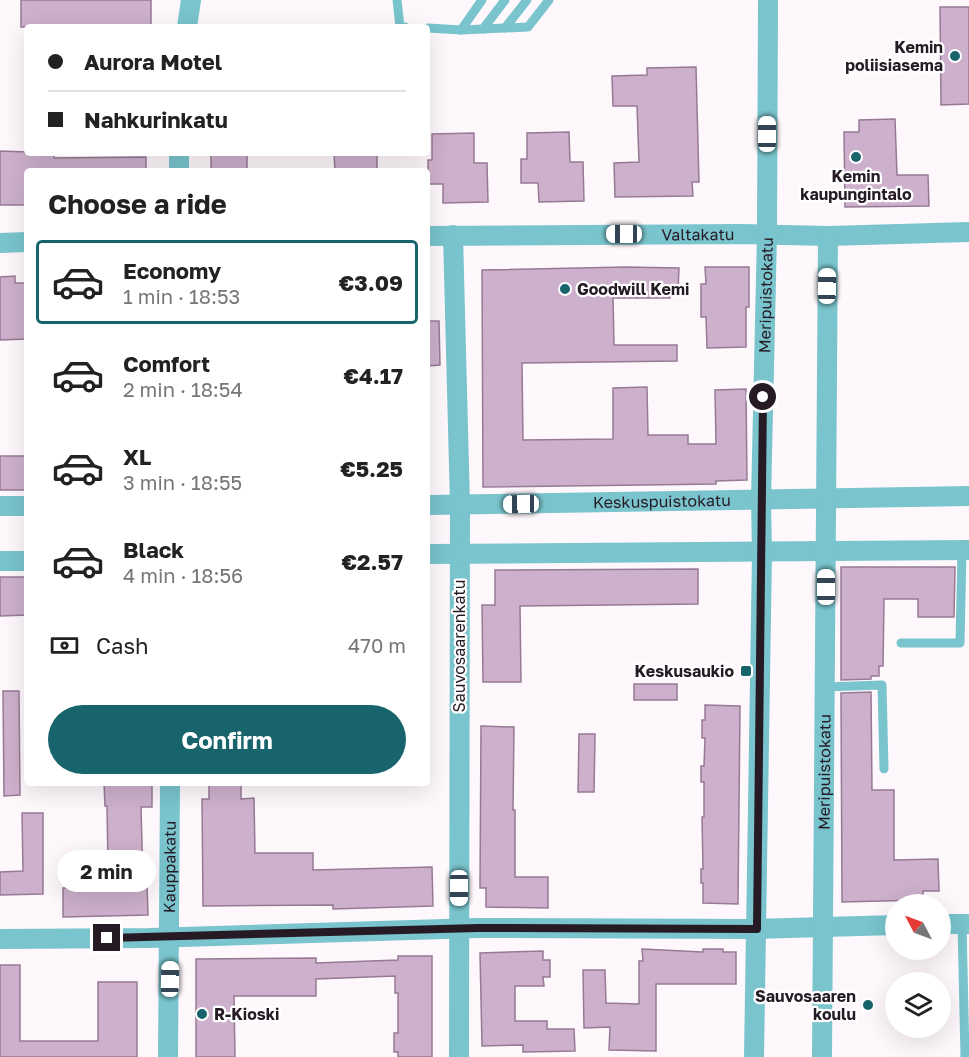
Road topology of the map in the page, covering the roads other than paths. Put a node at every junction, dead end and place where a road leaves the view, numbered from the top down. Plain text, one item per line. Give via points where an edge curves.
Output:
1 (191, 0) edge
2 (397, 0) edge
3 (482, 0) edge
4 (505, 0) edge
5 (527, 0) edge
6 (549, 0) edge
7 (768, 0) edge
8 (187, 24) edge
9 (400, 24) edge
10 (430, 28) edge
11 (506, 28) junction
12 (483, 29) junction
13 (461, 30) junction
14 (969, 232) edge
15 (766, 234) junction
16 (453, 235) junction
17 (430, 236) edge
18 (828, 236) junction
19 (24, 242) edge
20 (0, 243) edge
21 (969, 496) edge
22 (825, 498) junction
23 (761, 500) junction
24 (430, 505) edge
25 (460, 505) junction
26 (0, 506) edge
27 (24, 506) edge
28 (965, 550) edge
29 (826, 551) junction
30 (762, 553) junction
31 (430, 554) edge
32 (460, 555) junction
33 (0, 561) edge
34 (24, 561) edge
35 (901, 643) dead end
36 (825, 687) junction
37 (884, 769) dead end
38 (170, 786) edge
39 (966, 924) edge
40 (885, 925) edge
41 (823, 927) junction
42 (757, 929) junction
43 (459, 930) junction
44 (170, 937) junction
45 (0, 939) edge
46 (168, 1057) edge
47 (459, 1057) edge
48 (754, 1057) edge
49 (822, 1057) edge
50 (965, 1057) edge

1 - 8 street
2 - 9 lane
3 - 13 lane
4 - 12 lane
5 - 11 lane
6 - 11 lane via 528,27
7 - 15 street, Meripuistokatu
10 - 13 lane
11 - 12 lane
12 - 13 lane
14 - 18 street, Valtakatu
15 - 16 street, Valtakatu
15 - 18 street, Valtakatu
15 - 23 street, Meripuistokatu
16 - 17 street, Valtakatu
16 - 25 street, Sauvosaarenkatu
18 - 22 street, Meripuistokatu
19 - 20 street
21 - 22 street, Keskuspuistokatu
22 - 23 street, Keskuspuistokatu
22 - 29 street, Meripuistokatu
23 - 25 street, Keskuspuistokatu
23 - 30 street, Meripuistokatu
24 - 25 street, Keskuspuistokatu
25 - 32 street, Sauvosaarenkatu
26 - 27 street
28 - 29 street
28 - 35 lane via 960,643
29 - 30 street
29 - 36 street, Meripuistokatu
30 - 32 street
30 - 42 street, Meripuistokatu
31 - 32 street
32 - 43 street, Sauvosaarenkatu
33 - 34 street
36 - 37 lane via 882,686
36 - 41 street, Meripuistokatu
38 - 44 street, Kauppakatu
39 - 50 lane
40 - 41 street
41 - 42 street
41 - 49 street, Meripuistokatu
42 - 43 street
42 - 48 street, Meripuistokatu
43 - 44 street
43 - 47 street, Sauvosaarenkatu
44 - 45 street
44 - 46 street, Kauppakatu

